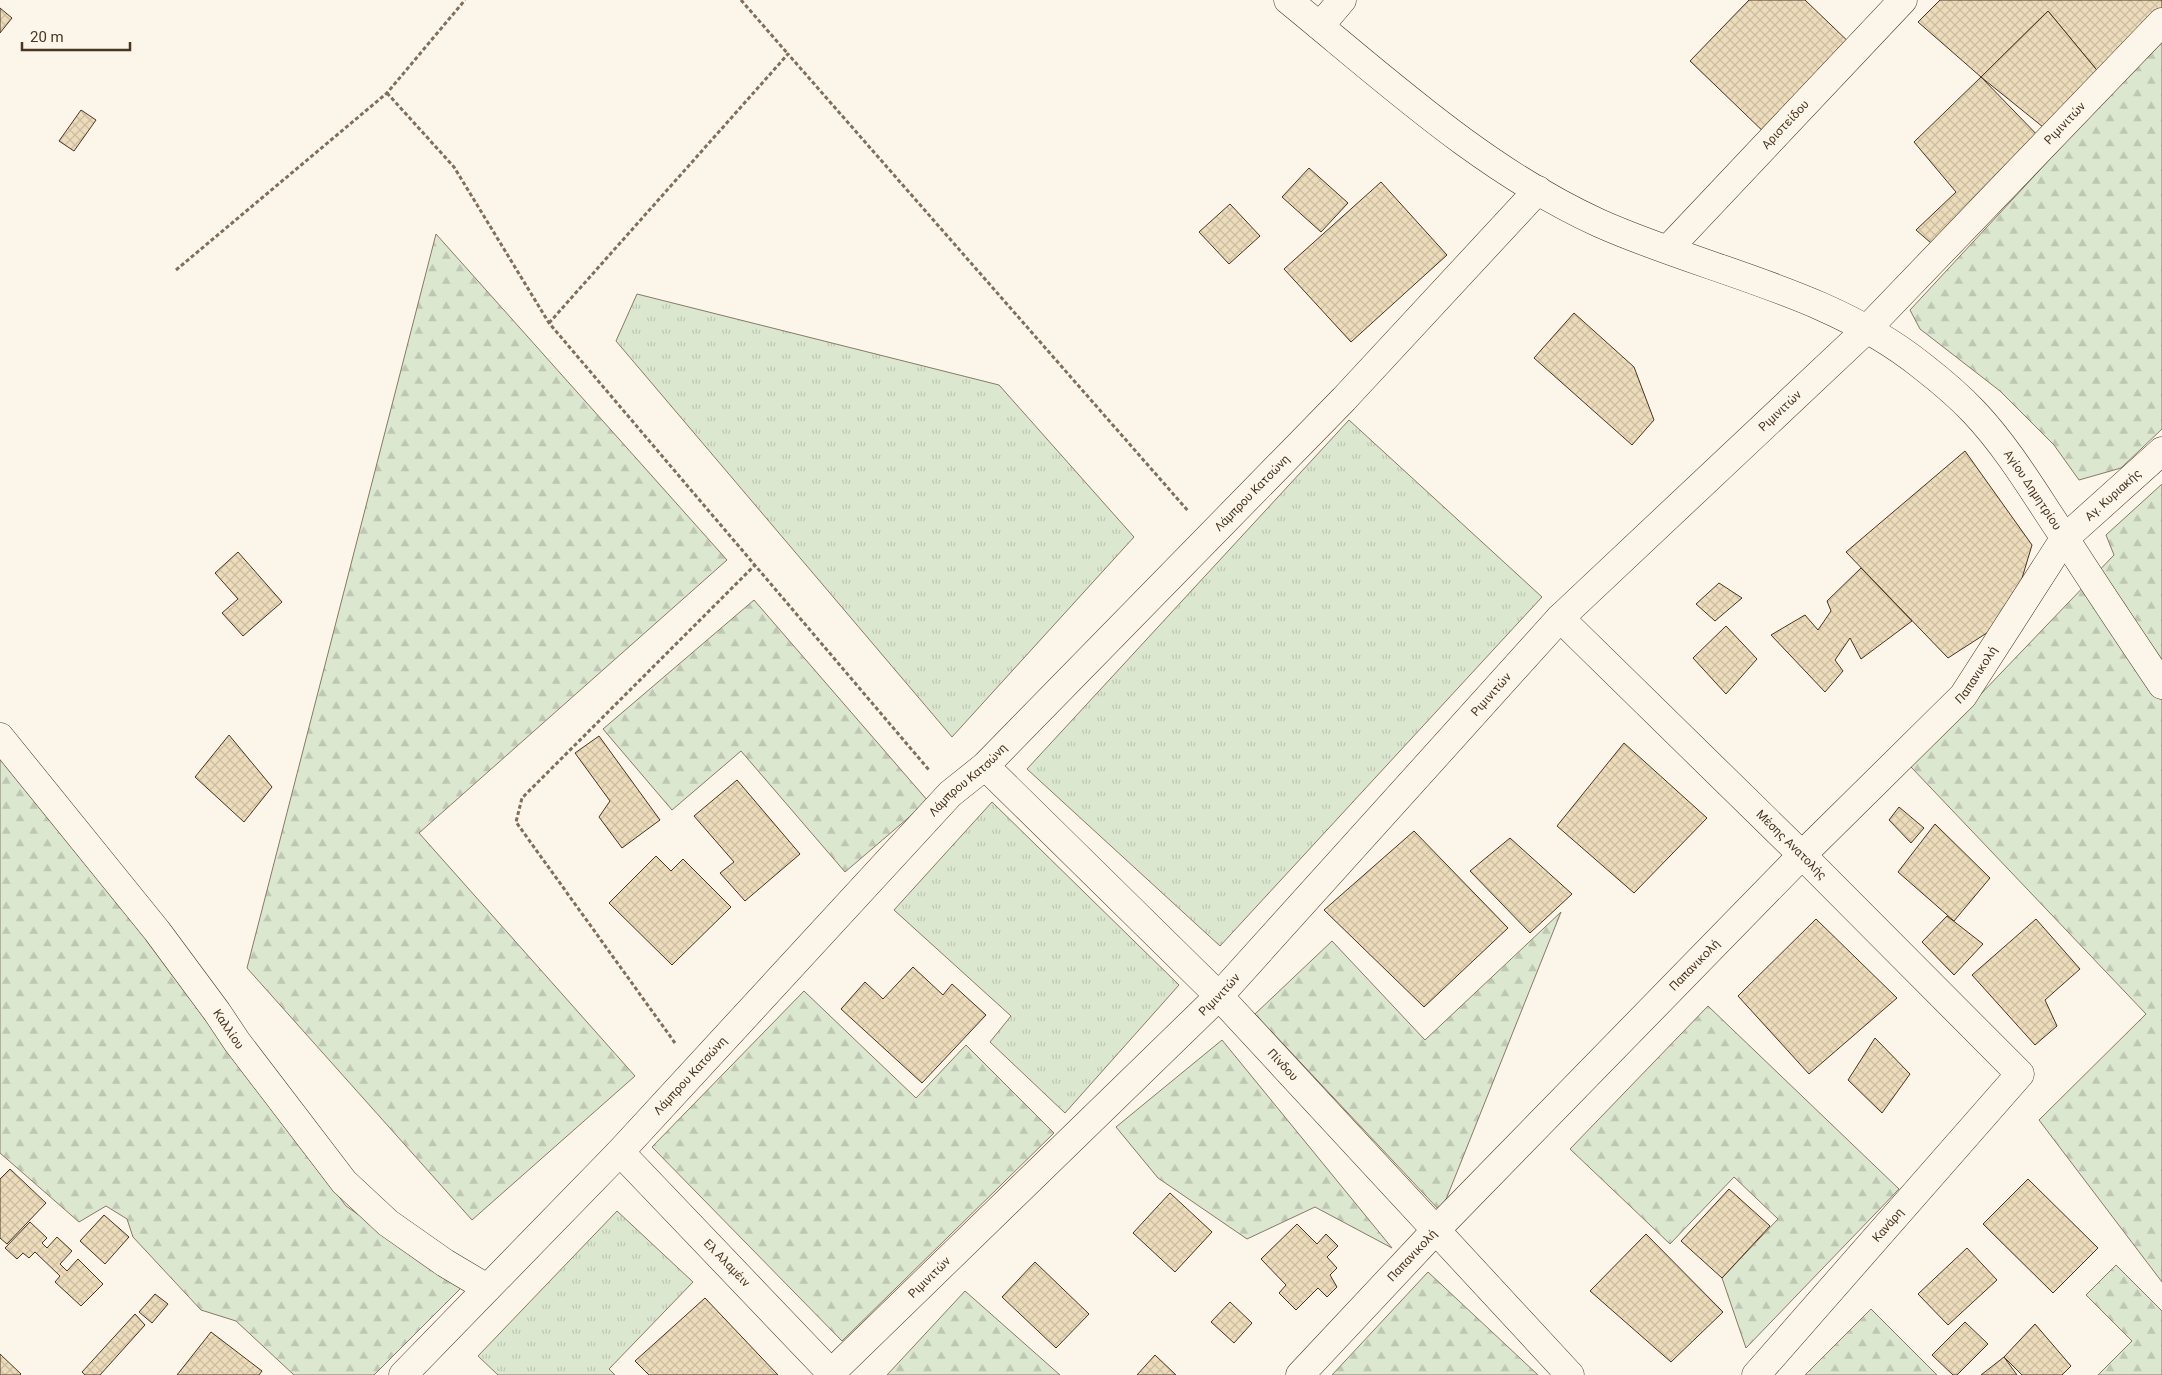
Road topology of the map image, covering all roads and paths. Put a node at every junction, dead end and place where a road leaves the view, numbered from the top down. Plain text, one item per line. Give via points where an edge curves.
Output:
1 (464, 0) edge
2 (741, 0) edge
3 (1288, 0) edge
4 (1342, 0) edge
5 (1903, 0) edge
6 (2162, 22) edge
7 (1320, 26) junction
8 (788, 54) junction
9 (387, 93) junction
10 (1538, 190) junction
11 (1668, 249) junction
12 (176, 270) dead end
13 (549, 322) junction
14 (1867, 329) junction
15 (2162, 451) edge
16 (1210, 536) junction
17 (2064, 539) junction
18 (755, 565) junction
19 (1560, 618) junction
20 (2162, 685) edge
21 (0, 737) edge
22 (985, 766) junction
23 (950, 794) junction
24 (1802, 855) junction
25 (1219, 996) junction
26 (695, 1070) junction
27 (2020, 1074) joint
28 (620, 1152) junction
29 (1435, 1231) junction
30 (487, 1288) junction
31 (831, 1374) edge
32 (403, 1375) edge
33 (1300, 1375) edge
34 (1570, 1375) edge
35 (1756, 1375) edge

1 - 9 path
2 - 8 path
3 - 7 street, Αγίου Δημητρίου
4 - 7 street
5 - 11 street, Αριστείδου
6 - 14 street, Ριμινιτών
7 - 10 street, Αγίου Δημητρίου via 1454,134
8 - 13 path
8 - 16 path
9 - 12 path
9 - 13 path via 454,168
10 - 11 street, Αγίου Δημητρίου via 1600,223
10 - 16 street, Λάμπρου Κατσώνη via 1351,392
11 - 14 street, Αγίου Δημητρίου via 1777,289
13 - 18 path
14 - 17 street, Αγίου Δημητρίου via 1900,349 1973,411 2015,463
14 - 19 street, Ριμινιτών
15 - 17 street, Αγ. Κυριακής
16 - 22 street, Λάμπρου Κατσώνη
17 - 20 street, Αγίου Δημητρίου
17 - 24 street, Παπανικολή via 1963,696
18 - 23 path
18 - 26 path via 522,798 516,822
19 - 24 street, Μέσης Ανατολής
19 - 25 street, Ριμινιτών
21 - 30 street, Καλλίου via 157,930 344,1182 388,1222
22 - 23 street, Λάμπρου Κατσώνη
22 - 25 street, Πίνδου
23 - 26 street, Λάμπρου Κατσώνη
24 - 27 street, Μέσης Ανατολής
24 - 29 street, Παπανικολή
25 - 29 street, Πίνδου
25 - 31 street, Ριμινιτών
26 - 28 street, Λάμπρου Κατσώνη
27 - 35 street, Κανάρη
28 - 30 street, Λάμπρου Κατσώνη
28 - 31 street, Ελ Αλαμέιν
29 - 33 street, Παπανικολή
29 - 34 street, Πίνδου
30 - 32 street, Λάμπρου Κατσώνη

